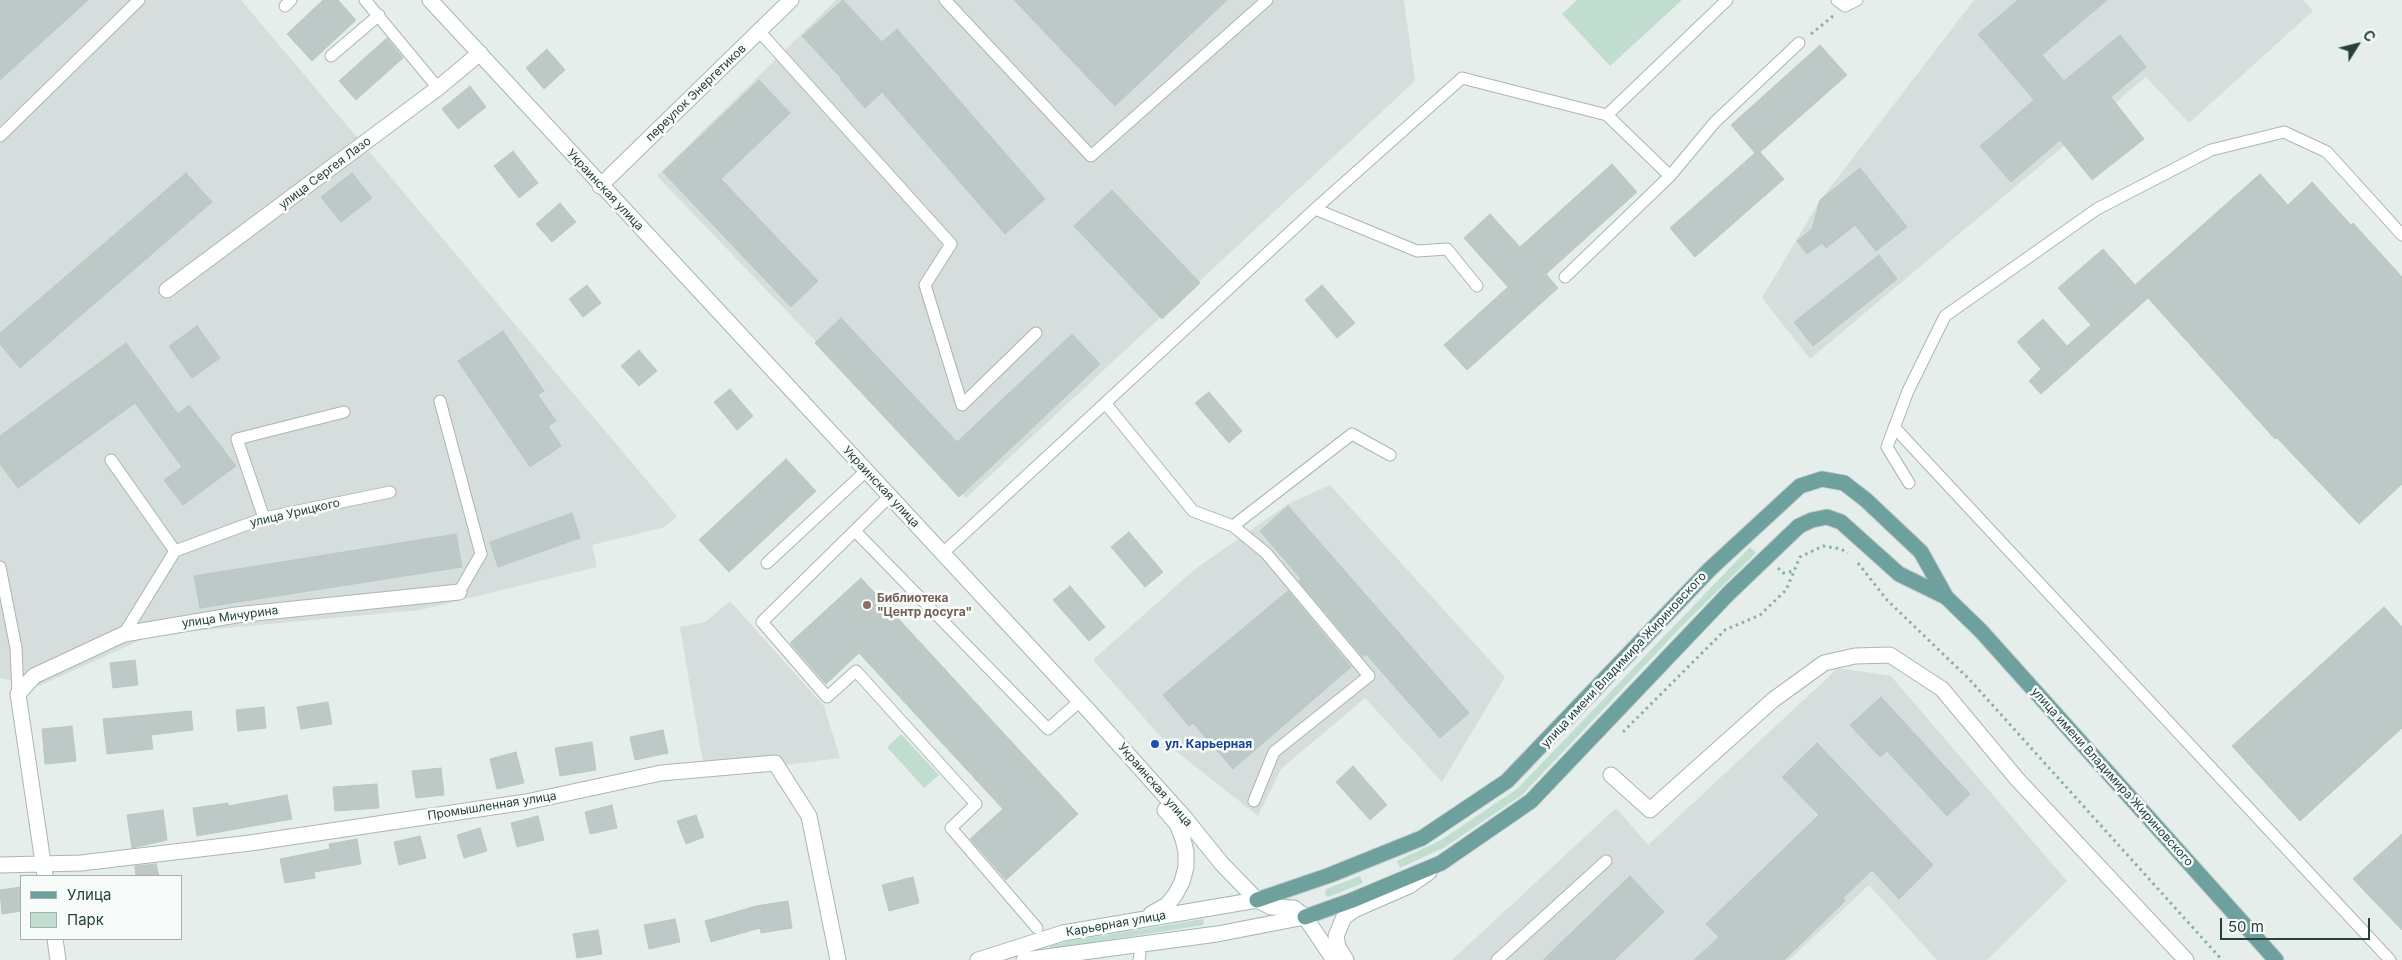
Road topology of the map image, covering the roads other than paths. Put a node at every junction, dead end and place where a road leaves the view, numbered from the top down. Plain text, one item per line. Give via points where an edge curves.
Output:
1 (139, 0) edge
2 (365, 0) edge
3 (430, 0) edge
4 (792, 0) edge
5 (946, 0) edge
6 (1267, 0) edge
7 (1727, 0) edge
8 (1857, 0) edge
9 (1841, 3) edge
10 (379, 15) junction
11 (759, 31) junction
12 (1799, 43) road end
13 (480, 53) junction
14 (331, 56) dead end
15 (438, 88) junction
16 (1607, 115) junction
17 (0, 136) edge
18 (1670, 176) junction
19 (600, 186) junction
20 (1315, 209) junction
21 (2402, 235) edge
22 (1565, 277) dead end
23 (1478, 286) dead end
24 (167, 290) dead end
25 (1036, 333) dead end
26 (440, 401) dead end
27 (1106, 404) junction
28 (344, 412) dead end
29 (1894, 427) junction
30 (1390, 455) dead end
31 (111, 460) dead end
32 (866, 471) junction
33 (1909, 483) dead end
34 (390, 492) dead end
35 (890, 496) junction
36 (264, 518) junction
37 (1233, 526) junction
38 (855, 531) junction
39 (175, 551) junction
40 (944, 553) junction
41 (767, 563) dead end
42 (0, 567) edge
43 (459, 592) joint
44 (1946, 597) junction
45 (5, 618) edge
46 (124, 634) junction
47 (18, 694) junction
48 (1084, 705) junction
49 (1611, 775) dead end
50 (1254, 801) dead end
51 (1606, 861) dead end
52 (1442, 863) junction
53 (0, 865) edge
54 (44, 870) edge
55 (1257, 900) junction
56 (1305, 917) junction
57 (1135, 921) junction
58 (1037, 928) dead end
59 (55, 940) edge
60 (58, 960) edge
61 (838, 960) edge
62 (978, 960) edge
63 (1024, 960) edge
64 (1334, 960) edge
65 (1346, 960) edge
66 (1497, 960) edge
67 (2186, 960) edge
68 (2276, 960) edge
69 (2390, 960) edge

1 - 17 lane
2 - 10 lane
3 - 13 street, Украинская улица
4 - 11 street, переулок Энергетиков
5 - 6 lane via 1091,156
7 - 16 lane
8 - 9 lane
10 - 14 lane
10 - 15 lane
11 - 19 street, переулок Энергетиков
11 - 25 lane via 951,244 925,285 962,405
12 - 18 lane via 1715,122
13 - 15 street, улица Сергея Лазо
13 - 19 street, Украинская улица
15 - 24 street, улица Сергея Лазо
16 - 18 lane
16 - 20 lane via 1462,78
18 - 22 lane
19 - 32 street, Украинская улица
20 - 23 lane via 1417,251 1447,249
20 - 27 lane
21 - 29 lane via 2326,152 2284,132 2210,150 2097,208 1945,316
26 - 43 lane via 482,554
27 - 37 lane via 1193,511
27 - 40 lane
28 - 36 lane via 237,439
29 - 33 lane via 1887,447
29 - 69 lane
30 - 37 lane via 1352,434
31 - 39 lane
32 - 35 street, Украинская улица
32 - 41 lane
34 - 36 lane, улица Урицкого
35 - 38 lane
35 - 40 street, Украинская улица
36 - 39 lane, улица Урицкого
37 - 50 lane via 1266,553 1369,676 1274,752
38 - 48 lane via 1048,729
38 - 58 lane via 762,622 827,697 856,671 976,804 951,828
39 - 46 lane
40 - 48 street, Украинская улица
42 - 45 lane
43 - 46 street, улица Мичурина via 236,615
44 - 52 main road, улица имени Владимира Жириновского via 1899,574 1841,522 1827,517 1799,526 1728,594 1531,801
44 - 55 main road, улица имени Владимира Жириновского via 1922,552 1844,483 1822,479 1800,486 1710,569 1507,781 1422,838
44 - 68 main road, улица имени Владимира Жириновского via 1981,631
45 - 47 lane via 16,648
46 - 47 street, улица Мичурина via 34,676
47 - 54 street
48 - 55 street, Украинская улица
48 - 57 street via 1121,758 1177,824 1186,852 1183,878 1168,904
49 - 67 street via 1650,810 1773,700 1824,663 1855,656 1890,655 1942,689 2017,779
51 - 66 lane
52 - 56 main road, улица имени Владимира Жириновского
52 - 65 street via 1409,886 1344,917 1336,936
53 - 54 street, Промышленная улица
54 - 61 street, Промышленная улица via 526,802 661,773 775,763 809,816
55 - 56 street, Украинская улица via 1271,907 1294,908
55 - 57 street, Карьерная улица
56 - 63 street, Карьерная улица via 1208,935
56 - 64 street
57 - 62 street, Карьерная улица via 1063,933
59 - 60 street

